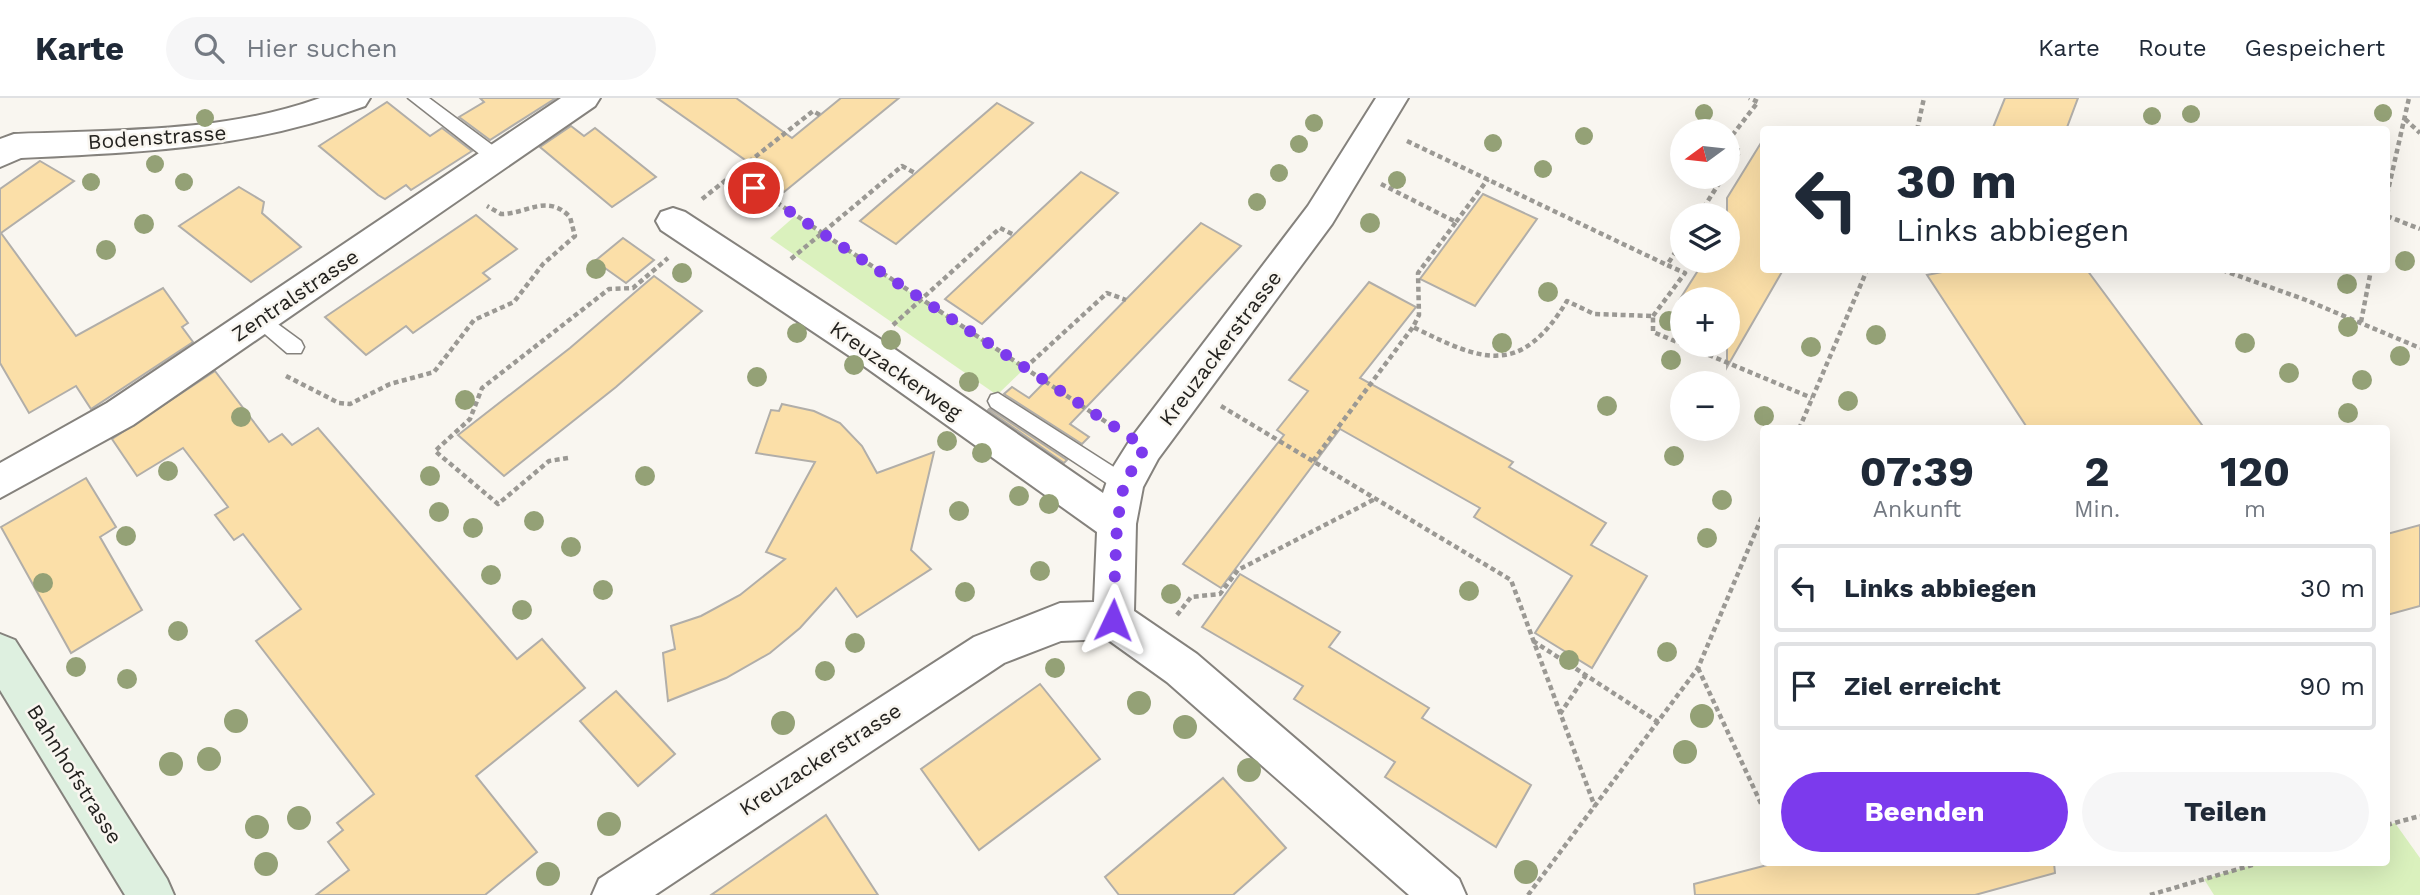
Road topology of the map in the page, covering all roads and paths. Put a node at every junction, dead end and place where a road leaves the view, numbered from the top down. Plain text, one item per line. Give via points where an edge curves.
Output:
1 (354, 98) edge
2 (417, 98) edge
3 (584, 98) edge
4 (1392, 98) edge
5 (1749, 98) edge
6 (1924, 98) edge
7 (2409, 98) edge
8 (820, 115) dead end
9 (2404, 119) junction
10 (1918, 126) edge
11 (1740, 127) edge
12 (2420, 133) edge
13 (1406, 140) dead end
14 (0, 155) edge
15 (497, 158) junction
16 (915, 173) dead end
17 (734, 174) junction
18 (1488, 179) junction
19 (2390, 182) edge
20 (458, 184) junction
21 (1381, 184) dead end
22 (2390, 217) edge
23 (1456, 222) junction
24 (685, 228) junction
25 (2420, 229) edge
26 (821, 233) junction
27 (1014, 235) dead end
28 (1670, 260) edge
29 (1667, 265) junction
30 (1866, 273) edge
31 (2230, 273) edge
32 (2370, 273) edge
33 (764, 281) junction
34 (921, 300) junction
35 (1125, 300) dead end
36 (1653, 316) junction
37 (260, 319) junction
38 (2361, 322) junction
39 (1413, 327) junction
40 (1670, 339) edge
41 (294, 347) dead end
42 (2420, 348) edge
43 (867, 349) junction
44 (1714, 357) edge
45 (1025, 368) junction
46 (282, 374) dead end
47 (1812, 398) junction
48 (998, 401) dead end
49 (1215, 402) dead end
50 (1802, 425) edge
51 (1145, 447) junction
52 (568, 458) dead end
53 (1313, 461) junction
54 (0, 482) edge
55 (1124, 484) junction
56 (1376, 499) junction
57 (1760, 521) edge
58 (1117, 524) junction
59 (1174, 618) dead end
60 (1113, 620) junction
61 (1533, 641) junction
62 (0, 653) edge
63 (1698, 668) junction
64 (1586, 675) junction
65 (1560, 714) junction
66 (1658, 722) junction
67 (1760, 801) edge
68 (1595, 807) junction
69 (2420, 816) edge
70 (2390, 824) edge
71 (2249, 866) edge
72 (151, 895) edge
73 (615, 895) edge
74 (1443, 895) edge
75 (1528, 895) edge
76 (2150, 895) edge

1 - 14 street, Bodenstrasse via 313,115 211,136 14,146
2 - 15 lane
3 - 15 street, Zentralstrasse
4 - 51 street, Kreuzackerstrasse via 1320,215
5 - 11 path via 1758,103
6 - 10 path
7 - 9 path
8 - 17 path via 813,111
9 - 12 path
9 - 19 path
13 - 18 path
15 - 20 street, Zentralstrasse
16 - 26 path via 902,166
17 - 24 path
17 - 26 path
18 - 23 path
18 - 29 path
20 - 37 street, Zentralstrasse
20 - 46 path via 500,214 531,204 554,205 570,216 575,236 543,264 514,302 474,320 434,372 390,384 350,404 339,404
21 - 23 path
22 - 25 path
23 - 39 path via 1418,273 1419,315
24 - 33 street, Kreuzackerweg
24 - 52 path via 633,288 609,289 482,388 470,419 435,451 498,504 549,461
26 - 33 path
26 - 34 path
27 - 34 path via 1000,228
28 - 29 path
29 - 36 path via 1685,273
30 - 47 path
31 - 38 path
32 - 38 path
33 - 43 street, Kreuzackerweg
34 - 43 path
34 - 45 path
35 - 45 path via 1107,293
36 - 39 path via 1594,314 1567,302 1551,327 1515,354 1499,359 1473,356
36 - 40 path via 1653,332
37 - 41 lane
37 - 54 street, Zentralstrasse via 120,414
38 - 42 path
39 - 53 path
43 - 58 street, Kreuzackerweg
44 - 47 path
45 - 51 path
47 - 50 path
48 - 55 lane
49 - 53 path
51 - 55 street, Kreuzackerstrasse
53 - 56 path
55 - 58 street, Kreuzackerstrasse
56 - 59 path via 1238,570 1220,594 1191,597
56 - 61 path via 1510,580
57 - 63 path
58 - 60 street, Kreuzackerstrasse
60 - 73 street, Kreuzackerstrasse via 1059,622 989,650
60 - 74 street via 1182,668
61 - 64 path
61 - 65 path
62 - 72 main road, Bahnhofstrasse
63 - 66 path
63 - 67 path
64 - 65 path
64 - 66 path
65 - 68 path
66 - 68 path
68 - 75 path
69 - 70 path
71 - 76 path

